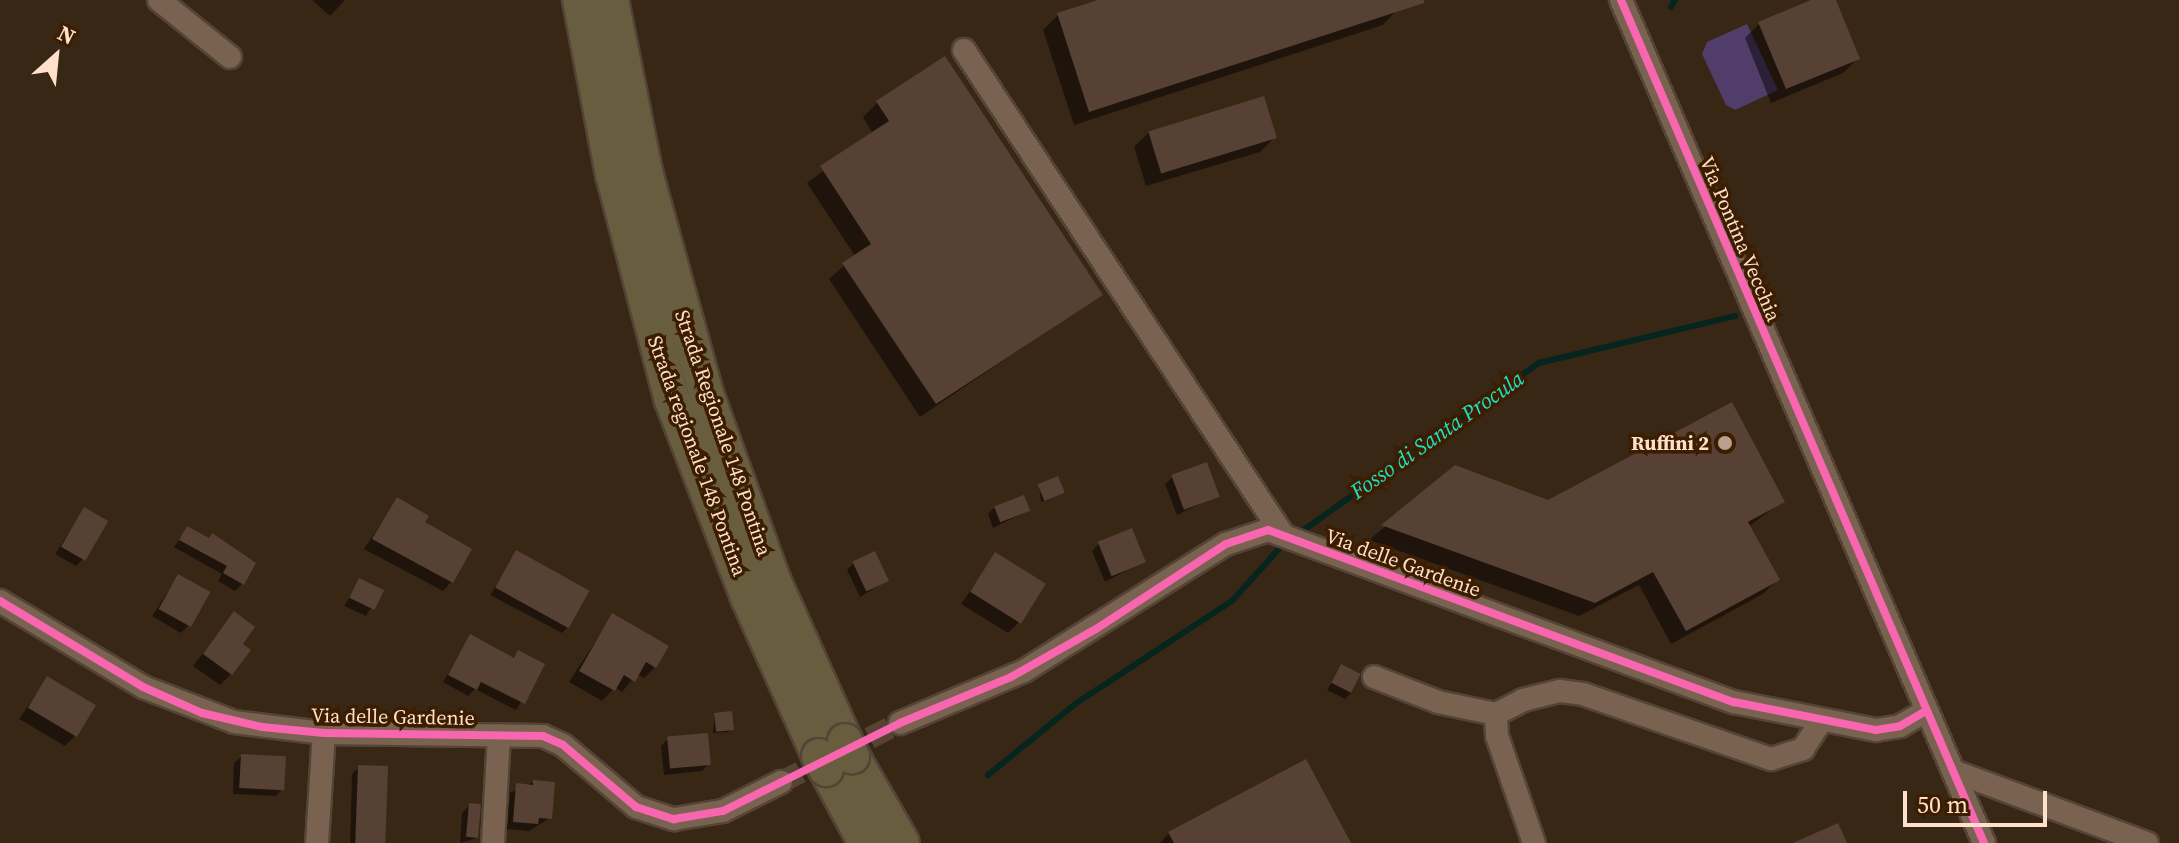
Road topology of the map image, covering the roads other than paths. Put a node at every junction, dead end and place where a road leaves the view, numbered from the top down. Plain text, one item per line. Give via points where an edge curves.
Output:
1 (159, 0) edge
2 (580, 0) edge
3 (611, 0) edge
4 (1621, 0) edge
5 (964, 50) dead end
6 (230, 57) dead end
7 (1281, 532) junction
8 (0, 601) edge
9 (1374, 677) dead end
10 (1924, 712) junction
11 (1496, 714) junction
12 (1821, 721) junction
13 (900, 723) tunnel mouth
14 (324, 733) junction
15 (499, 735) junction
16 (836, 755) junction
17 (1953, 771) junction
18 (781, 782) tunnel mouth
19 (317, 843) edge
20 (493, 843) edge
21 (866, 843) edge
22 (902, 843) edge
23 (1534, 843) edge
24 (1984, 843) edge
25 (2147, 843) edge

1 - 6 street
2 - 16 highway, Strada regionale 148 Pontina via 613,174 669,390 748,597
3 - 16 highway, Strada Regionale 148 Pontina via 646,176 706,394
4 - 10 street, Via Pontina Vecchia
5 - 7 street
7 - 12 street, Via delle Gardenie via 1692,689
7 - 13 street via 1247,534 1024,671
8 - 14 street, Via delle Gardenie via 177,704 252,726
9 - 11 street via 1438,702
10 - 12 street, Via delle Gardenie via 1889,729
10 - 17 street, Via Pontina Vecchia
11 - 12 street via 1540,693 1571,692 1771,759 1803,749
11 - 23 street via 1501,758
14 - 15 street, Via delle Gardenie
14 - 19 street
15 - 18 street, Via delle Gardenie via 557,741 624,800 667,818 715,814
15 - 20 street
16 - 21 highway, Strada regionale 148 Pontina
16 - 22 highway, Strada Regionale 148 Pontina
17 - 24 street, Via Pontina Vecchia
17 - 25 street

